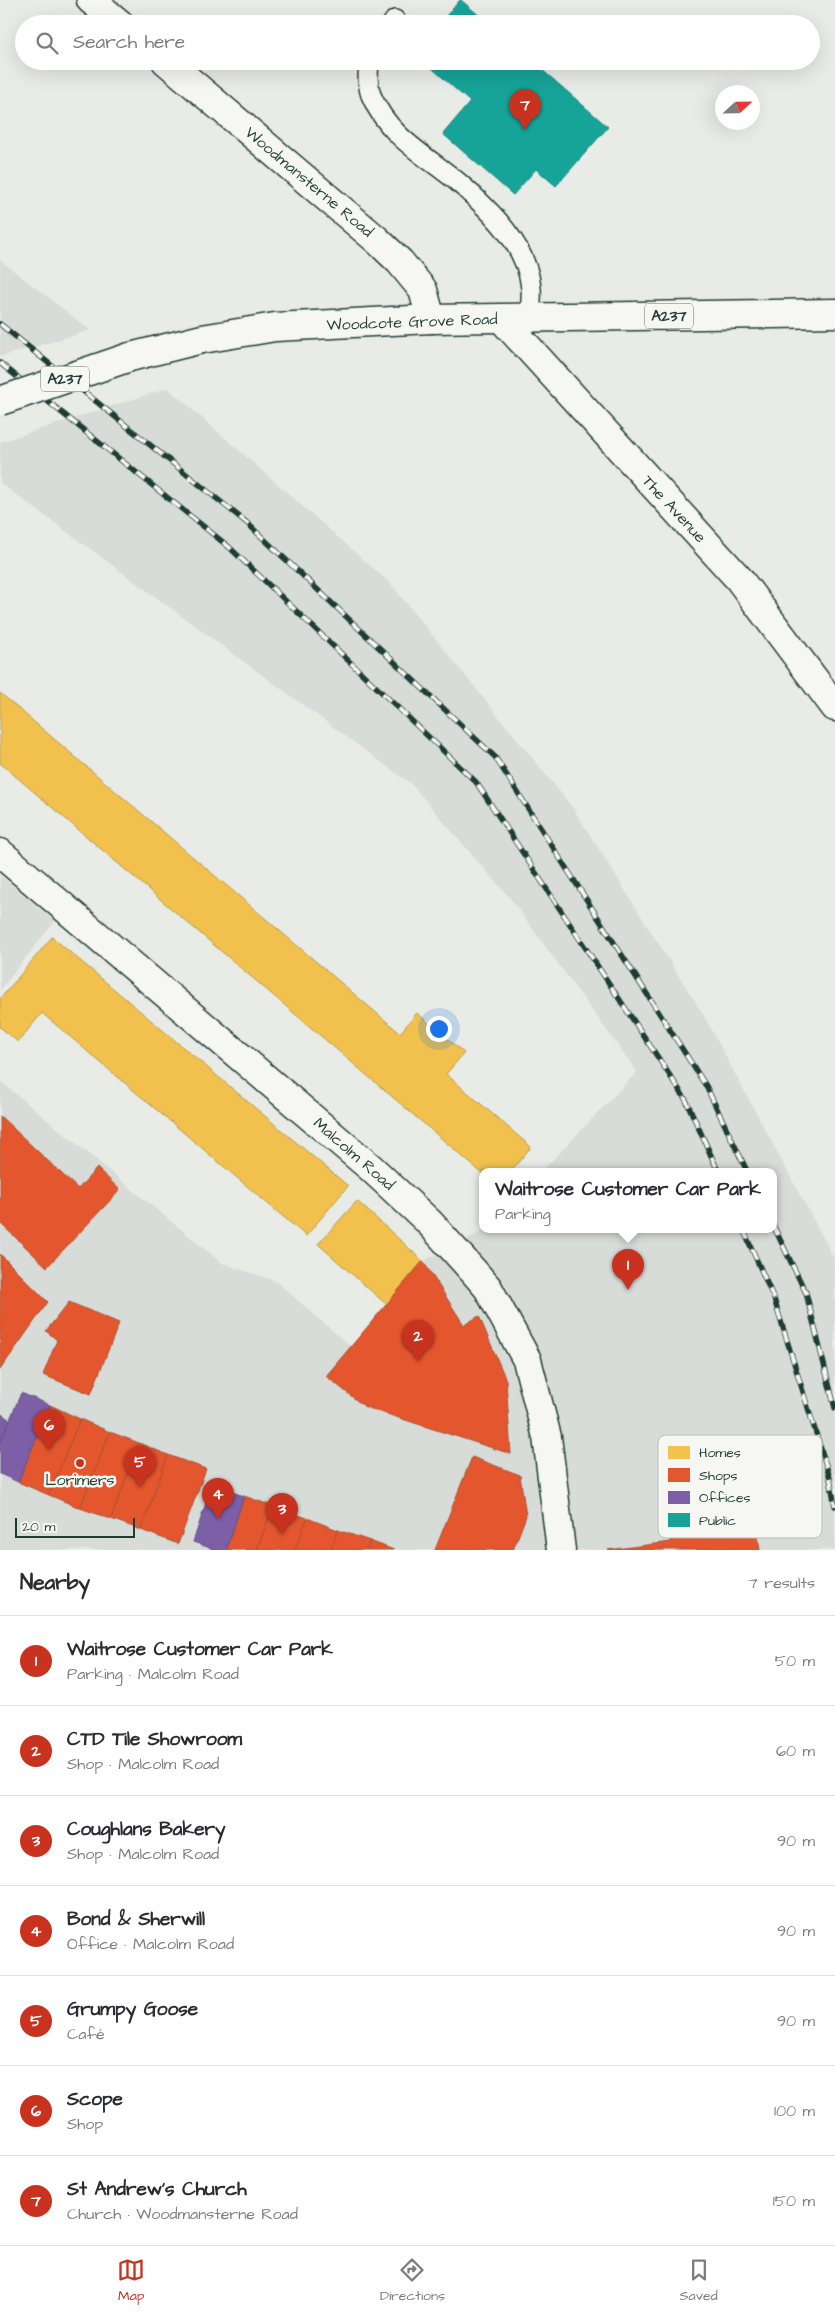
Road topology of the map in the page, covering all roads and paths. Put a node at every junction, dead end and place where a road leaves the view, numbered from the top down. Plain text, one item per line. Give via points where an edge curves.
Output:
1 (91, 0) edge
2 (109, 15) edge
3 (177, 70) edge
4 (368, 70) edge
5 (835, 313) edge
6 (431, 319) junction
7 (502, 319) junction
8 (530, 319) junction
9 (0, 401) edge
10 (835, 708) edge
11 (0, 853) edge
12 (561, 1550) edge

1 - 2 street
3 - 6 street, Woodmansterne Road via 400,262 423,290
4 - 8 lane via 371,95 397,136 460,183 516,245 531,288
5 - 8 street, Woodcote Grove Road / A237
6 - 7 street, Woodcote Grove Road / A237
6 - 9 street, Woodcote Grove Road / A237, bridge via 275,327 202,339 130,357
7 - 8 street, Woodcote Grove Road / A237
7 - 10 street, The Avenue via 738,579
11 - 12 street, Malcolm Road via 371,1168 429,1222 484,1283 527,1360 547,1437

